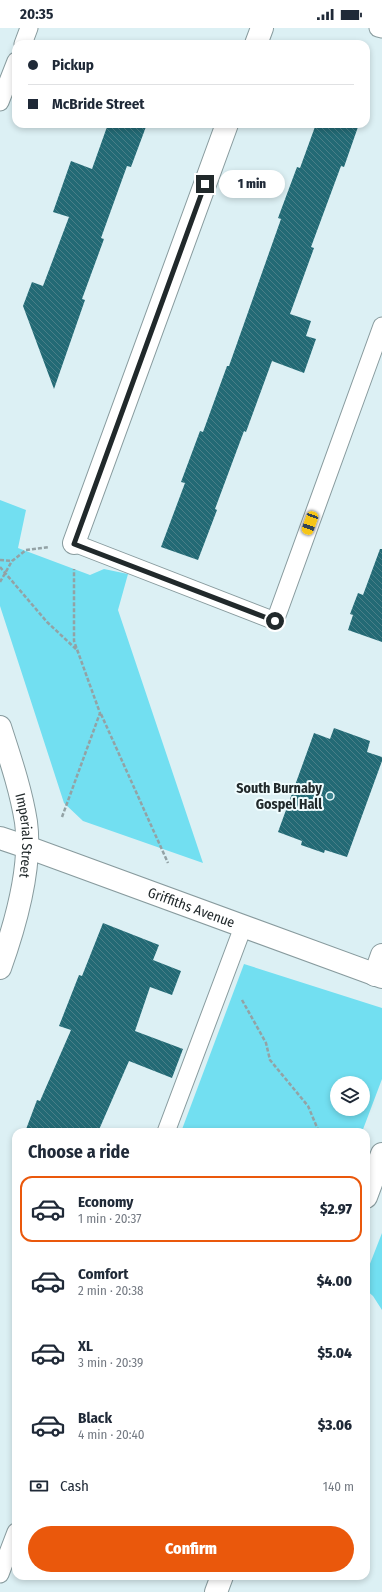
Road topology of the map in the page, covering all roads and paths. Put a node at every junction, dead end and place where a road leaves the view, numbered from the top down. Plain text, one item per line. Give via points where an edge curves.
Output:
1 (29, 28) edge
2 (262, 28) edge
3 (378, 28) edge
4 (382, 29) edge
5 (24, 40) edge
6 (258, 40) edge
7 (12, 71) edge
8 (0, 102) edge
9 (226, 128) edge
10 (382, 326) edge
11 (74, 544) junction
12 (0, 560) edge
13 (12, 561) junction
14 (0, 567) edge
15 (5, 572) junction
16 (0, 582) edge
17 (78, 650) junction
18 (100, 713) junction
19 (0, 728) edge
20 (62, 817) dead end
21 (0, 838) edge
22 (27, 847) junction
23 (168, 863) dead end
24 (243, 926) junction
25 (0, 968) edge
26 (380, 969) edge
27 (226, 972) junction
28 (168, 1128) edge
29 (317, 1128) edge
30 (382, 1154) edge
31 (370, 1186) edge
32 (12, 1542) edge
33 (0, 1574) edge
34 (220, 1580) edge
35 (216, 1592) edge

1 - 5 lane
2 - 6 street
3 - 4 lane
7 - 8 lane
9 - 11 street
10 - 11 lane via 275,621
11 - 13 path via 26,550
11 - 17 path via 74,641
12 - 13 path
13 - 15 path
14 - 15 path
15 - 16 path
15 - 17 path via 47,622
17 - 18 path
18 - 20 path
18 - 23 path
19 - 22 street, Imperial Street via 23,806
21 - 22 street, Griffiths Avenue
22 - 24 street, Griffiths Avenue
22 - 25 street, Imperial Street via 23,882
24 - 26 street, Griffiths Avenue
24 - 27 lane
27 - 28 lane
27 - 29 path via 266,1043 270,1060 308,1106
30 - 31 street
32 - 33 lane
34 - 35 street

